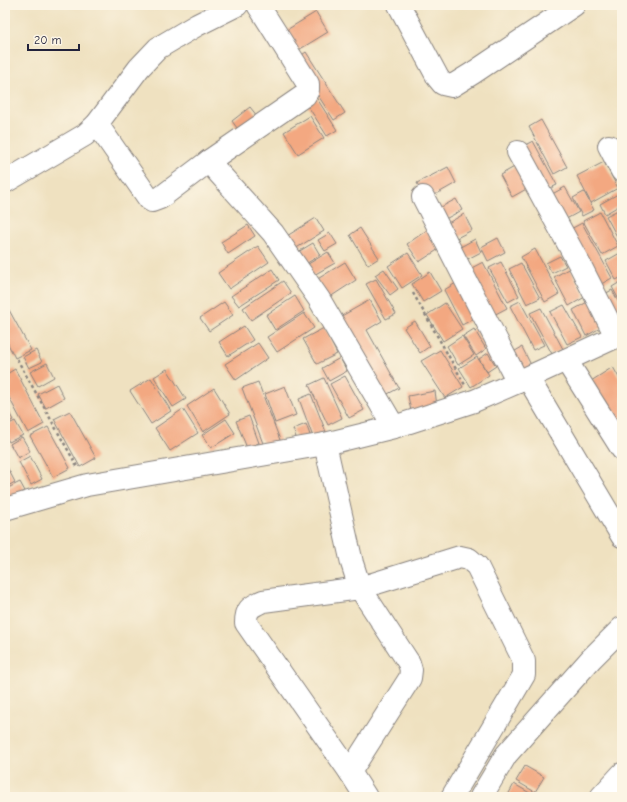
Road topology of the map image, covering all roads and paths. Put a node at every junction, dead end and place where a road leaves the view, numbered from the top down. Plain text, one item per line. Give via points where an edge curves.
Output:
1 (237, 5) edge
2 (258, 5) edge
3 (399, 5) edge
4 (574, 5) edge
5 (97, 124) junction
6 (609, 146) dead end
7 (518, 152) dead end
8 (209, 161) junction
9 (622, 171) edge
10 (5, 182) edge
11 (423, 197) dead end
12 (413, 293) dead end
13 (619, 335) edge
14 (17, 359) dead end
15 (566, 360) junction
16 (523, 380) junction
17 (474, 401) junction
18 (394, 427) junction
19 (622, 449) edge
20 (327, 454) junction
21 (87, 484) junction
22 (5, 509) edge
23 (622, 536) edge
24 (360, 588) junction
25 (622, 628) edge
26 (350, 772) junction
27 (622, 774) edge
28 (366, 797) edge
29 (452, 797) edge
30 (481, 797) edge
31 (601, 797) edge

1 - 5 street via 158,48 139,68
2 - 8 street via 308,84 308,90 305,95
3 - 4 street via 438,78 443,84 452,86
5 - 8 street via 149,199 157,199
5 - 10 street via 85,135
6 - 9 street
7 - 13 street
8 - 18 street via 273,233 319,299
11 - 16 street
12 - 17 path
13 - 15 street
14 - 21 path
15 - 16 street
15 - 19 street
16 - 17 street
16 - 23 street
17 - 18 street
18 - 20 street
20 - 21 street
20 - 24 street
21 - 22 street
24 - 26 street via 409,663 410,678
24 - 26 street via 263,602 250,608 246,614 246,622
24 - 29 street via 460,557 468,559 477,566 524,661 524,675
25 - 30 street via 506,755
26 - 28 street
27 - 31 street

